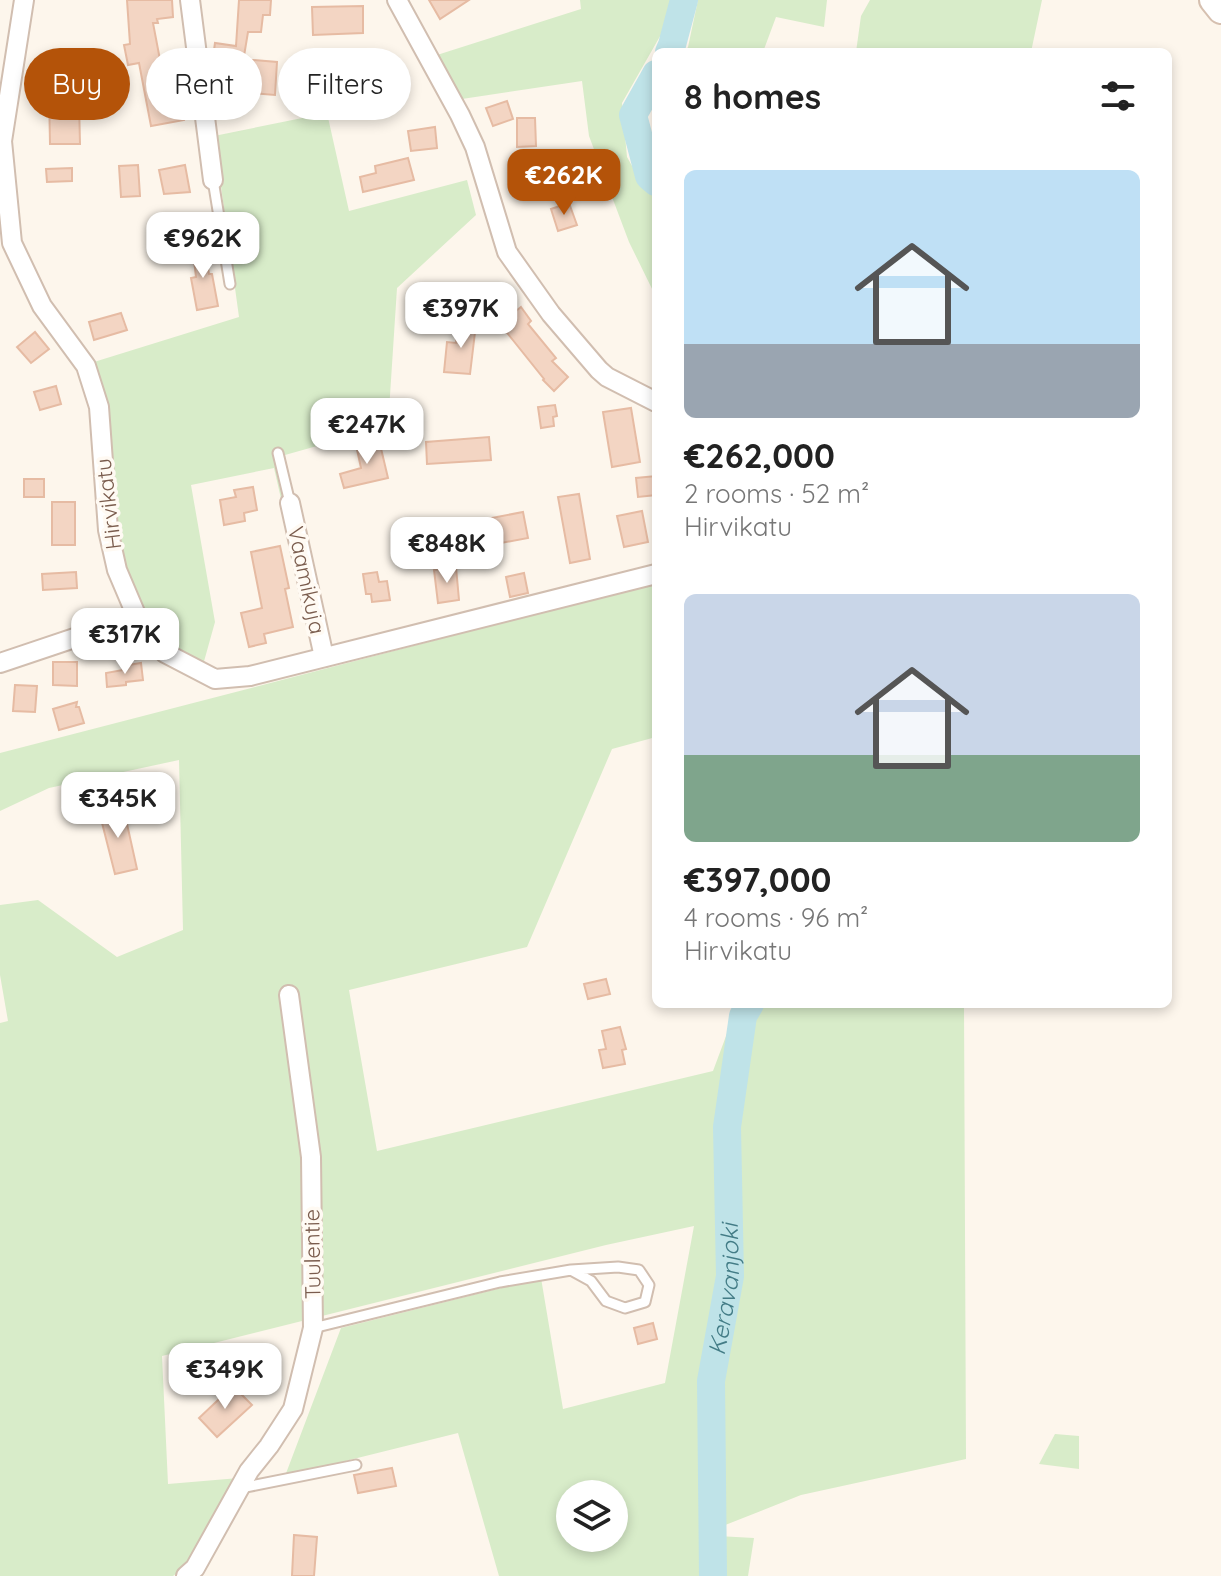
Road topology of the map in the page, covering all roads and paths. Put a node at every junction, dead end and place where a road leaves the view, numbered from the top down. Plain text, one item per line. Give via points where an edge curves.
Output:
1 (24, 0) edge
2 (190, 0) edge
3 (397, 0) edge
4 (1213, 0) edge
5 (1221, 10) edge
6 (213, 180) joint
7 (6, 244) edge
8 (230, 284) dead end
9 (652, 400) edge
10 (278, 453) dead end
11 (290, 503) joint
12 (652, 575) edge
13 (137, 617) junction
14 (324, 657) junction
15 (0, 663) edge
16 (289, 995) dead end
17 (571, 1270) junction
18 (313, 1328) junction
19 (356, 1465) dead end
20 (238, 1489) junction
21 (186, 1576) edge

1 - 7 street, Hirvikatu via 2,141
2 - 6 street
3 - 9 street via 475,147 507,252 599,370
4 - 5 street
6 - 8 lane
7 - 13 street, Hirvikatu via 86,366 99,407 108,530 117,570
10 - 11 lane
11 - 14 street, Vaamikuja
12 - 14 street, Hirvikatu
13 - 14 street, Hirvikatu via 165,653 215,679
13 - 15 street
16 - 18 street, Tuulentie via 311,1157
17 - 17 lane via 591,1281 606,1301 625,1308 645,1302 649,1285 639,1270
17 - 18 lane
18 - 20 street, Tuulentie via 293,1409
19 - 20 lane
20 - 21 street, Tuulentie

